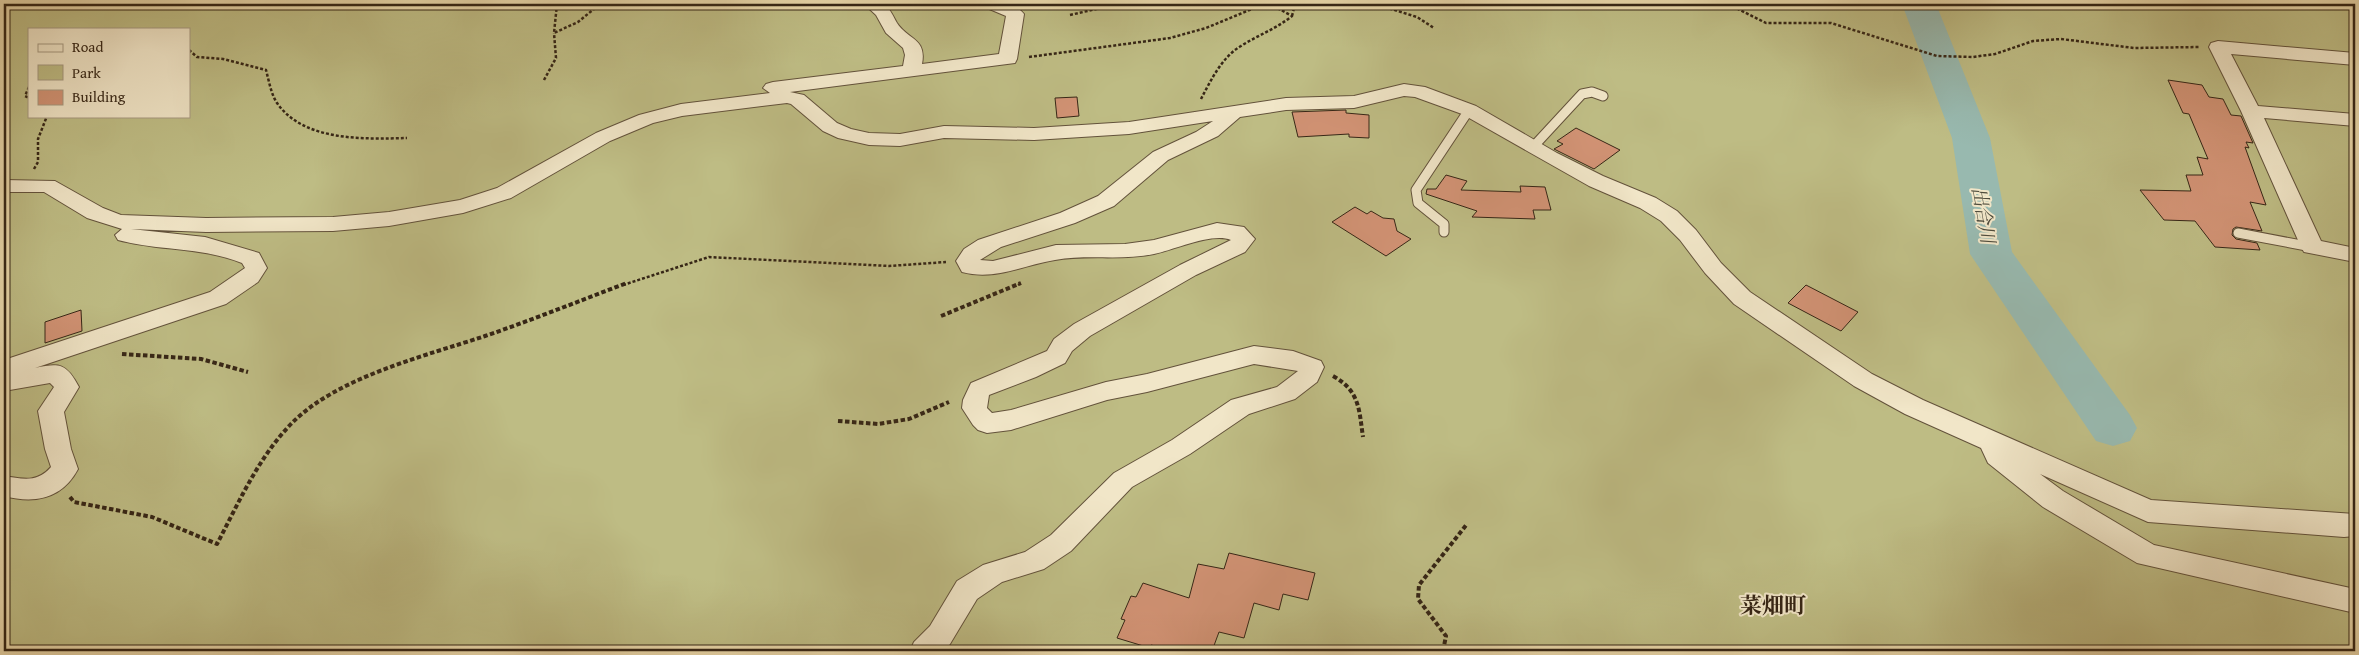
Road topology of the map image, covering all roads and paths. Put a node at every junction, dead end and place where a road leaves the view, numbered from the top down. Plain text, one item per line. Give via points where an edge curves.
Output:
1 (557, 4) edge
2 (600, 4) edge
3 (873, 4) edge
4 (993, 4) edge
5 (1118, 4) edge
6 (1264, 4) edge
7 (1270, 4) edge
8 (1295, 4) edge
9 (1375, 4) edge
10 (1728, 4) edge
11 (1070, 15) dead end
12 (1292, 16) junction
13 (1434, 28) dead end
14 (554, 33) junction
15 (2218, 47) junction
16 (190, 51) edge
17 (1008, 58) junction
18 (2355, 59) edge
19 (911, 71) junction
20 (544, 80) dead end
21 (1603, 96) dead end
22 (730, 104) junction
23 (1470, 110) junction
24 (2251, 111) junction
25 (1234, 112) junction
26 (1197, 117) junction
27 (46, 118) edge
28 (2355, 120) edge
29 (407, 138) dead end
30 (1534, 147) junction
31 (4, 186) edge
32 (26, 186) junction
33 (118, 222) junction
34 (1444, 232) dead end
35 (2238, 233) dead end
36 (2312, 247) junction
37 (2355, 255) edge
38 (967, 261) junction
39 (1029, 281) dead end
40 (941, 316) dead end
41 (117, 353) dead end
42 (1312, 367) junction
43 (4, 369) edge
44 (248, 372) dead end
45 (4, 382) edge
46 (980, 389) junction
47 (838, 422) dead end
48 (1363, 437) dead end
49 (1987, 439) junction
50 (56, 482) junction
51 (4, 486) edge
52 (1467, 524) dead end
53 (2355, 525) edge
54 (2355, 601) edge
55 (925, 651) edge
56 (1443, 651) edge

1 - 14 path
2 - 14 path via 578,22
3 - 19 street via 885,12 890,27 914,46 916,56
4 - 17 street via 1015,14
5 - 11 path
6 - 17 path via 1172,38 1078,52
7 - 12 path
8 - 12 path
9 - 13 path via 1416,17
10 - 15 path via 1766,23 1830,23 1937,56 1974,57 1995,54 2033,41 2060,39 2134,48
12 - 26 path via 1282,25 1239,47 1210,82 1198,104
14 - 20 path via 558,59
15 - 18 street
15 - 24 street
16 - 29 path via 197,57 224,59 266,70 278,104 298,124 375,139
17 - 19 street
19 - 22 street via 768,89 745,95
21 - 30 lane via 1592,92 1582,94
22 - 26 street via 787,97 797,99 830,127 869,140 900,140 944,132 1034,134 1088,131
22 - 33 street via 681,110 646,119 602,137 504,192 463,206 389,219 333,224
23 - 25 street via 1418,91 1404,90 1354,102 1286,104
23 - 30 street
23 - 34 lane via 1416,190 1418,203 1444,224
24 - 28 street
24 - 36 street
25 - 26 street
25 - 38 street via 1220,127 1168,152 1106,201 993,243 971,253
27 - 32 path via 38,140 38,162
30 - 49 street via 1669,216 1742,298 1831,360 1914,406
31 - 32 street
32 - 33 street via 48,186 95,213
33 - 43 street via 121,233 138,239 195,243 234,251 251,258 256,268 250,277 218,298
35 - 36 lane
36 - 37 street
38 - 46 street via 970,267 994,268 1056,252 1154,247 1217,230 1236,232 1244,239 1237,247 1188,270 1082,330 1063,344 1056,357
38 - 50 path via 889,266 709,257 375,372 317,403 293,422 261,461 217,544 152,517 74,502
39 - 40 path
41 - 44 path via 201,359
42 - 46 street via 1293,360 1254,355 1106,391 1011,420 987,423 974,407 973,401
42 - 48 path via 1346,382 1357,398
42 - 55 street via 1308,376 1286,393 1240,407 1181,447 1123,480 1061,543 1034,561 994,573 967,590 940,635
45 - 50 street via 56,373 67,387 51,411 65,468
46 - 47 path via 909,420 878,424
49 - 53 street via 2148,511 2257,521
49 - 54 street via 1997,456 2052,499 2147,555
50 - 51 street via 44,488 25,490
52 - 56 path via 1419,585 1418,599 1446,636

